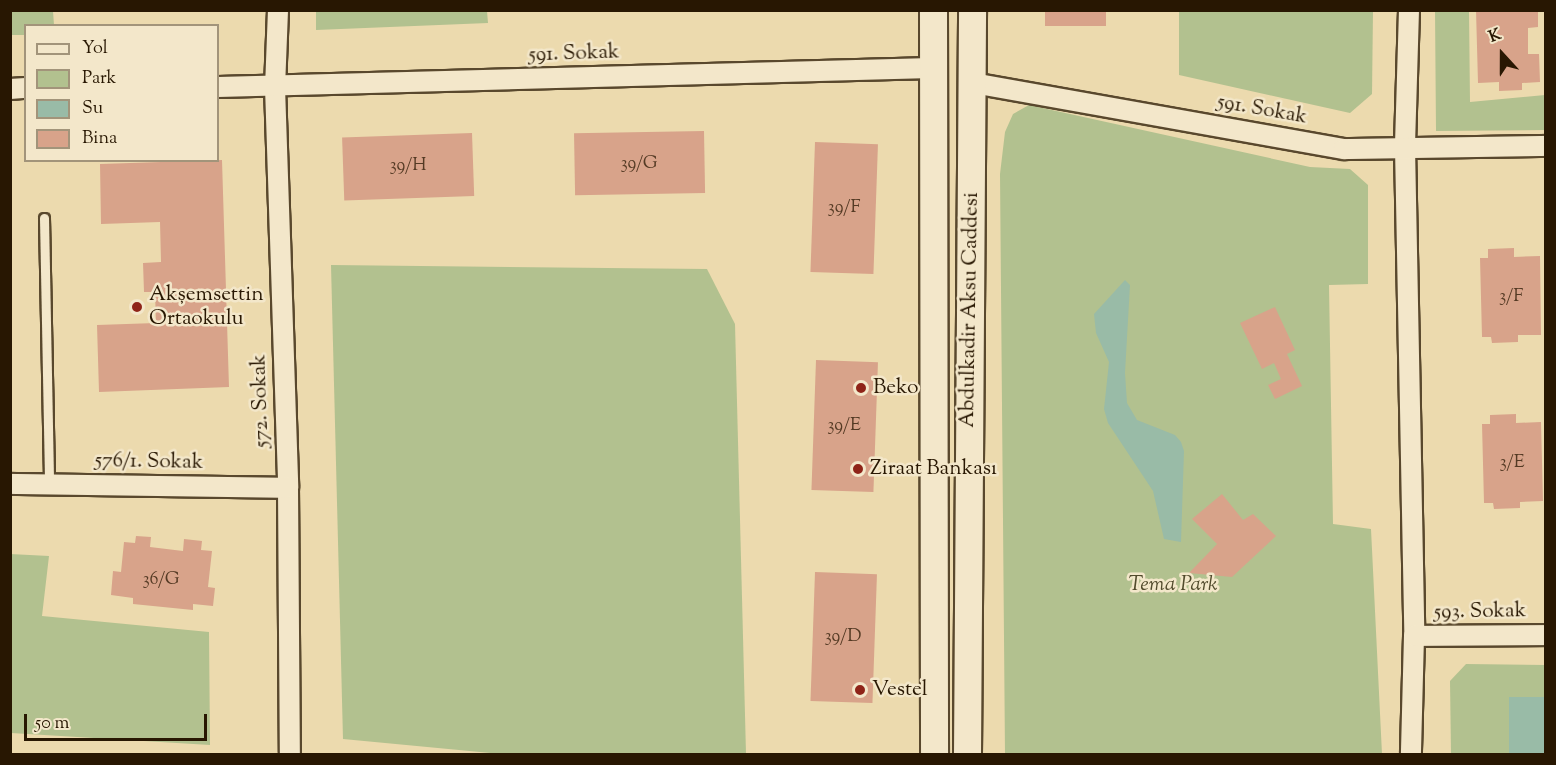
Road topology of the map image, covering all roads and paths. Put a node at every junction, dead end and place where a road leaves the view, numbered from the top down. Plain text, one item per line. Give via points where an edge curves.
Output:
1 (278, 10) edge
2 (933, 10) edge
3 (972, 10) edge
4 (1409, 10) edge
5 (932, 68) junction
6 (972, 83) junction
7 (219, 87) edge
8 (275, 87) junction
9 (1545, 146) edge
10 (1405, 147) junction
11 (44, 218) dead end
12 (10, 484) edge
13 (49, 485) junction
14 (288, 488) junction
15 (1545, 635) edge
16 (1414, 636) junction
17 (290, 754) edge
18 (934, 754) edge
19 (967, 754) edge
20 (1411, 754) edge

1 - 8 street, 572. Sokak
2 - 5 main road, Abdulkadir Aksu Caddesi
3 - 6 main road, Abdulkadir Aksu Caddesi
4 - 10 street
5 - 8 street, 591. Sokak
5 - 18 main road, Abdulkadir Aksu Caddesi
6 - 10 street, 591. Sokak via 1344,149
6 - 19 main road, Abdulkadir Aksu Caddesi
7 - 8 street, 591. Sokak
8 - 14 street, 572. Sokak
9 - 10 street, 591. Sokak
10 - 16 street
11 - 13 lane
12 - 13 street, 576/1. Sokak
13 - 14 street, 576/1. Sokak
14 - 17 street, 572. Sokak
15 - 16 street, 593. Sokak
16 - 20 street

